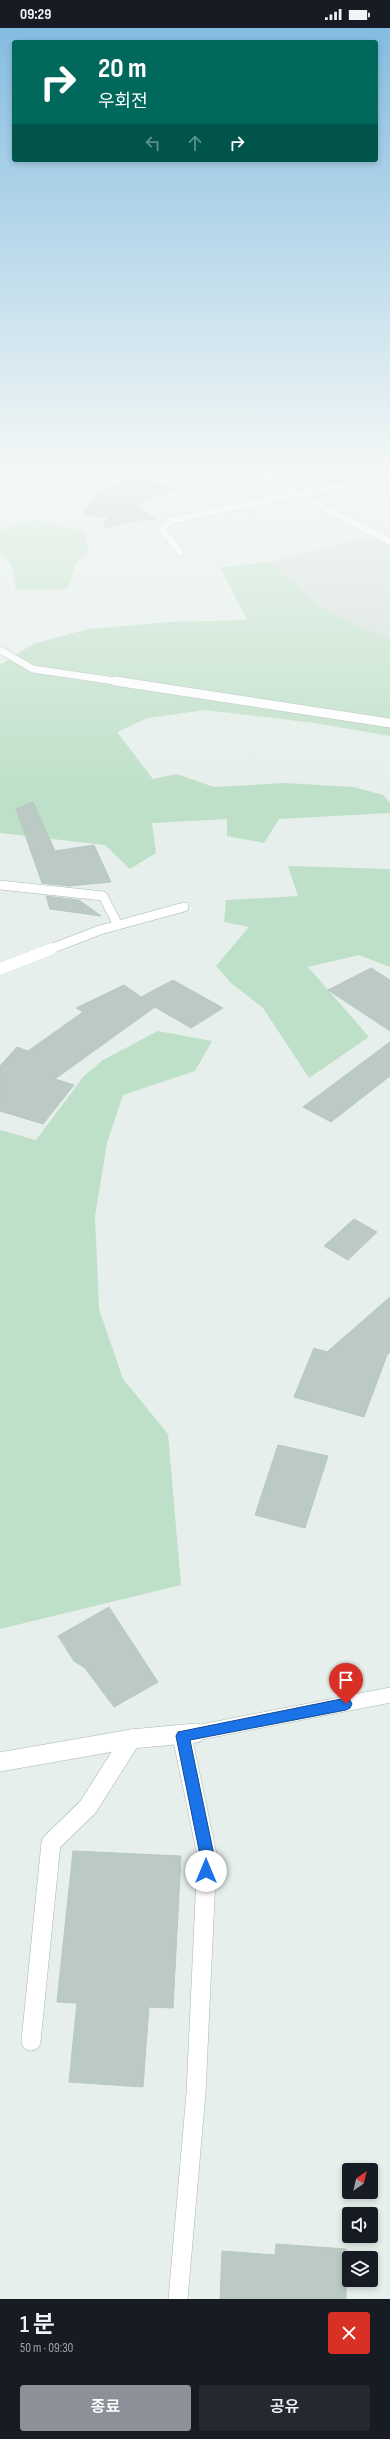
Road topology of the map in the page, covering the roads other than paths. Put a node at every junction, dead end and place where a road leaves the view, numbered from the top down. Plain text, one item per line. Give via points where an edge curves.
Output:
1 (0, 650) edge
2 (390, 723) edge
3 (0, 885) edge
4 (184, 907) dead end
5 (118, 925) junction
6 (0, 969) edge
7 (390, 1695) edge
8 (182, 1736) junction
9 (131, 1739) junction
10 (0, 1762) edge
11 (31, 2041) dead end
12 (178, 2299) edge

1 - 2 street via 33,669
3 - 5 street via 103,896
4 - 5 street
5 - 6 street
7 - 8 street
8 - 9 street
8 - 12 street via 207,1855 196,2092
9 - 10 street
9 - 11 street via 88,1807 51,1843

